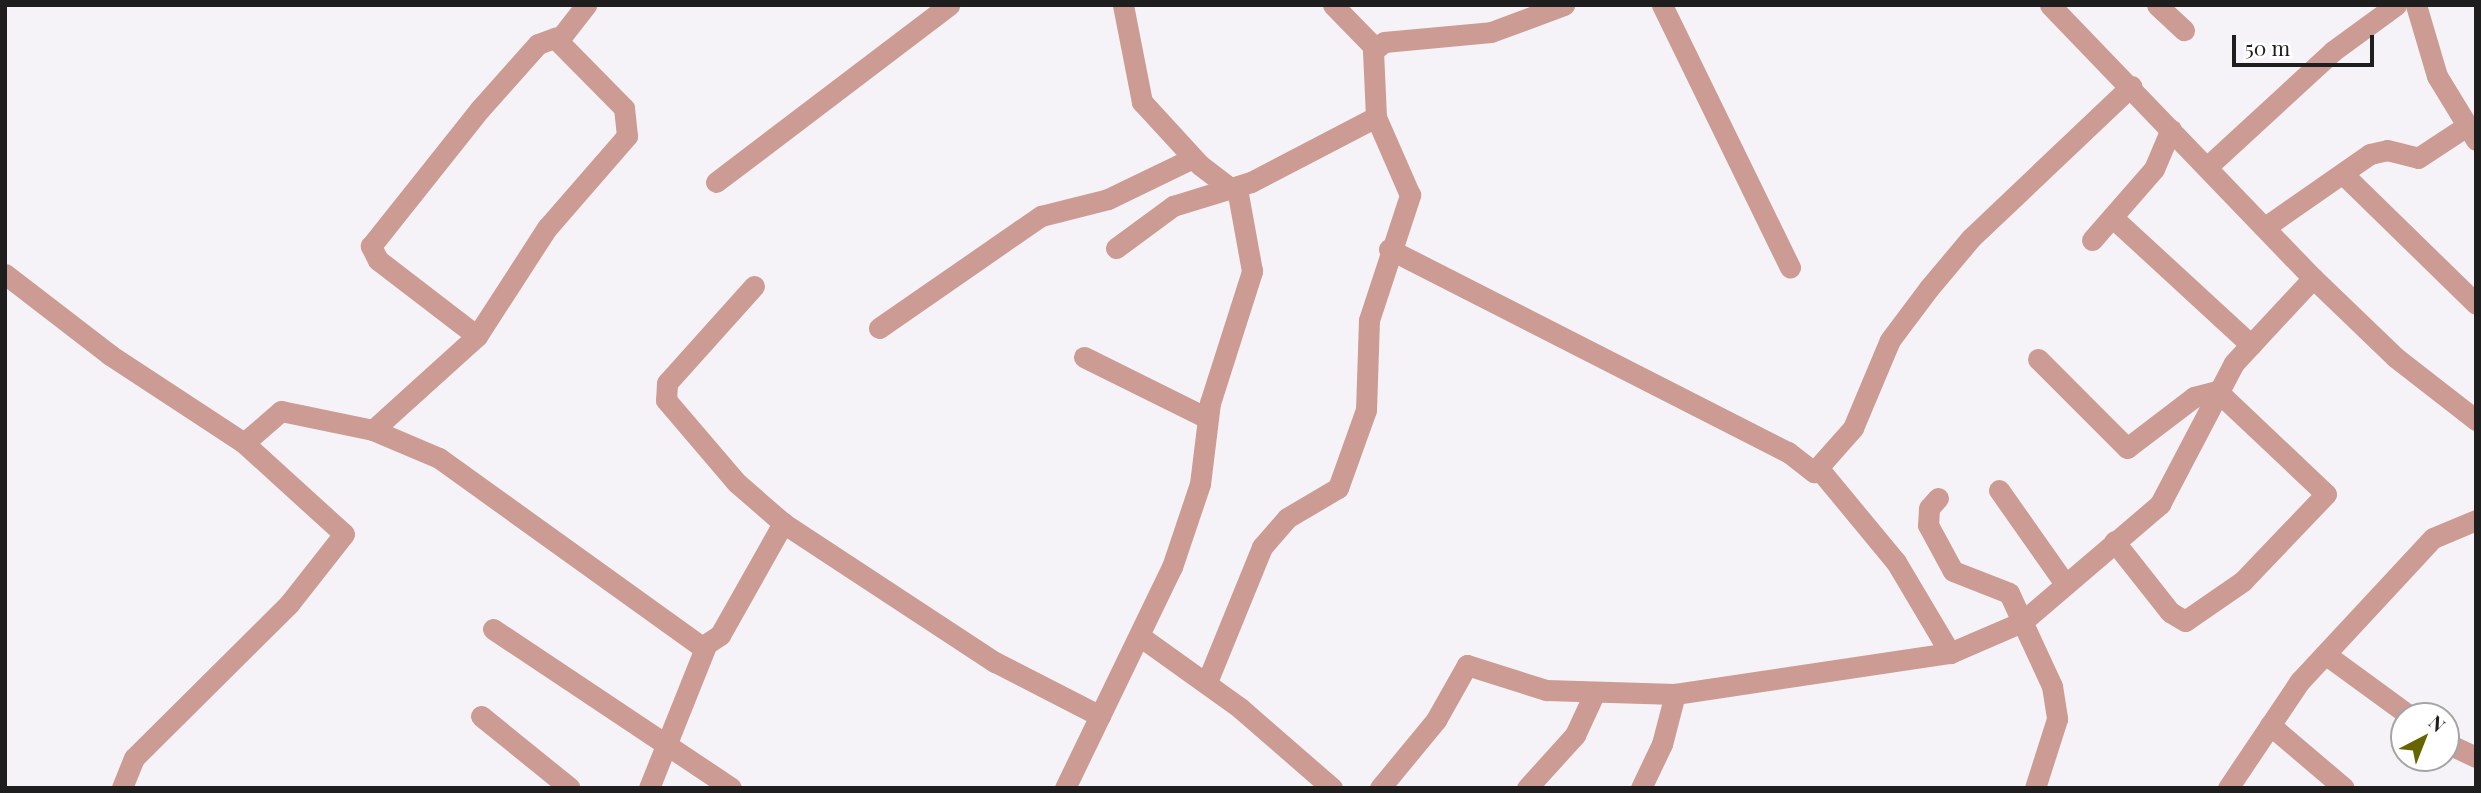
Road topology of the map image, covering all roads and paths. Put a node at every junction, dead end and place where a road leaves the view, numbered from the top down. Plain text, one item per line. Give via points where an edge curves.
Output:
1 (586, 5) edge
2 (949, 5) edge
3 (1123, 5) edge
4 (1333, 5) edge
5 (1564, 5) edge
6 (1662, 5) edge
7 (2050, 5) edge
8 (2157, 5) edge
9 (2396, 5) edge
10 (2416, 5) edge
11 (2183, 30) dead end
12 (557, 37) junction
13 (1375, 48) junction
14 (2131, 86) junction
15 (1377, 117) junction
16 (2171, 129) junction
17 (2472, 133) edge
18 (1193, 158) junction
19 (2207, 167) junction
20 (2343, 174) junction
21 (716, 182) dead end
22 (1232, 187) junction
23 (2112, 217) junction
24 (2265, 227) junction
25 (2092, 240) dead end
26 (1116, 248) dead end
27 (1389, 249) junction
28 (1790, 267) dead end
29 (5, 274) edge
30 (2313, 278) junction
31 (754, 286) dead end
32 (2476, 304) edge
33 (879, 328) dead end
34 (477, 336) junction
35 (2251, 345) junction
36 (1084, 358) dead end
37 (2038, 359) dead end
38 (2217, 391) junction
39 (1207, 418) junction
40 (2476, 420) edge
41 (373, 430) junction
42 (244, 443) junction
43 (1819, 469) junction
44 (1999, 490) dead end
45 (1938, 498) dead end
46 (783, 523) junction
47 (2475, 525) edge
48 (2114, 541) junction
49 (2065, 584) junction
50 (2022, 622) junction
51 (493, 629) dead end
52 (1141, 637) junction
53 (705, 648) junction
54 (1950, 653) junction
55 (2325, 654) junction
56 (1207, 682) junction
57 (1595, 692) junction
58 (1675, 694) junction
59 (2391, 702) edge
60 (481, 716) dead end
61 (1100, 716) junction
62 (2270, 725) junction
63 (662, 747) junction
64 (2460, 750) edge
65 (2476, 757) edge
66 (122, 788) edge
67 (570, 788) edge
68 (649, 788) edge
69 (732, 788) edge
70 (1065, 788) edge
71 (1332, 788) edge
72 (1380, 788) edge
73 (1527, 788) edge
74 (1641, 788) edge
75 (2035, 788) edge
76 (2228, 788) edge
77 (2344, 788) edge

1 - 12 street
2 - 21 street
3 - 18 street via 1142,102
4 - 13 street
5 - 13 street via 1491,32
6 - 28 street
7 - 14 street
8 - 11 street
9 - 19 street via 2333,51
10 - 17 street via 2437,76
12 - 34 street via 624,108 629,129 547,228
12 - 34 street via 538,44 480,109 371,246 378,260
13 - 15 street
14 - 16 street
14 - 43 street via 1971,238 1929,288 1890,340 1853,428
15 - 22 street
15 - 27 street via 1410,195
16 - 19 street
16 - 23 street via 2154,169
17 - 20 street via 2418,158 2380,149
18 - 22 street
18 - 33 street via 1108,199 1041,216
19 - 24 street
20 - 24 street
20 - 32 street
22 - 26 street via 1173,206
22 - 39 street via 1248,226 1252,271
23 - 25 street
23 - 35 street
24 - 30 street
27 - 43 street via 1788,452 1808,470
27 - 56 street via 1369,320 1366,410 1341,483 1287,518 1262,547
29 - 42 street via 110,355
30 - 35 street
30 - 40 street via 2395,357
31 - 46 street via 663,390 737,483
34 - 41 street
35 - 38 street
36 - 39 street
37 - 38 street via 2127,448 2194,397
38 - 48 street via 2168,494
38 - 48 street via 2322,487 2324,499 2243,581 2185,621 2169,612
39 - 52 street via 1200,484
41 - 42 street via 281,411
41 - 53 street via 464,472 658,621
42 - 66 street via 340,525 344,537 193,706 134,758
43 - 54 street via 1896,562
44 - 49 street
45 - 50 street via 1929,508 1928,524 1953,571 1966,581 2006,589
46 - 53 street via 720,635
46 - 61 street via 995,662
47 - 55 street via 2433,538
48 - 49 street
49 - 50 street
50 - 54 street
50 - 75 street via 2058,708
51 - 63 street
52 - 56 street
52 - 61 street
53 - 63 street
54 - 58 street
55 - 59 street
55 - 62 street
56 - 71 street
57 - 58 street
57 - 72 street via 1546,690 1462,667 1436,720
57 - 73 street via 1574,735
58 - 74 street
60 - 67 street
61 - 70 street
62 - 76 street
62 - 77 street
63 - 68 street
63 - 69 street
64 - 65 street

